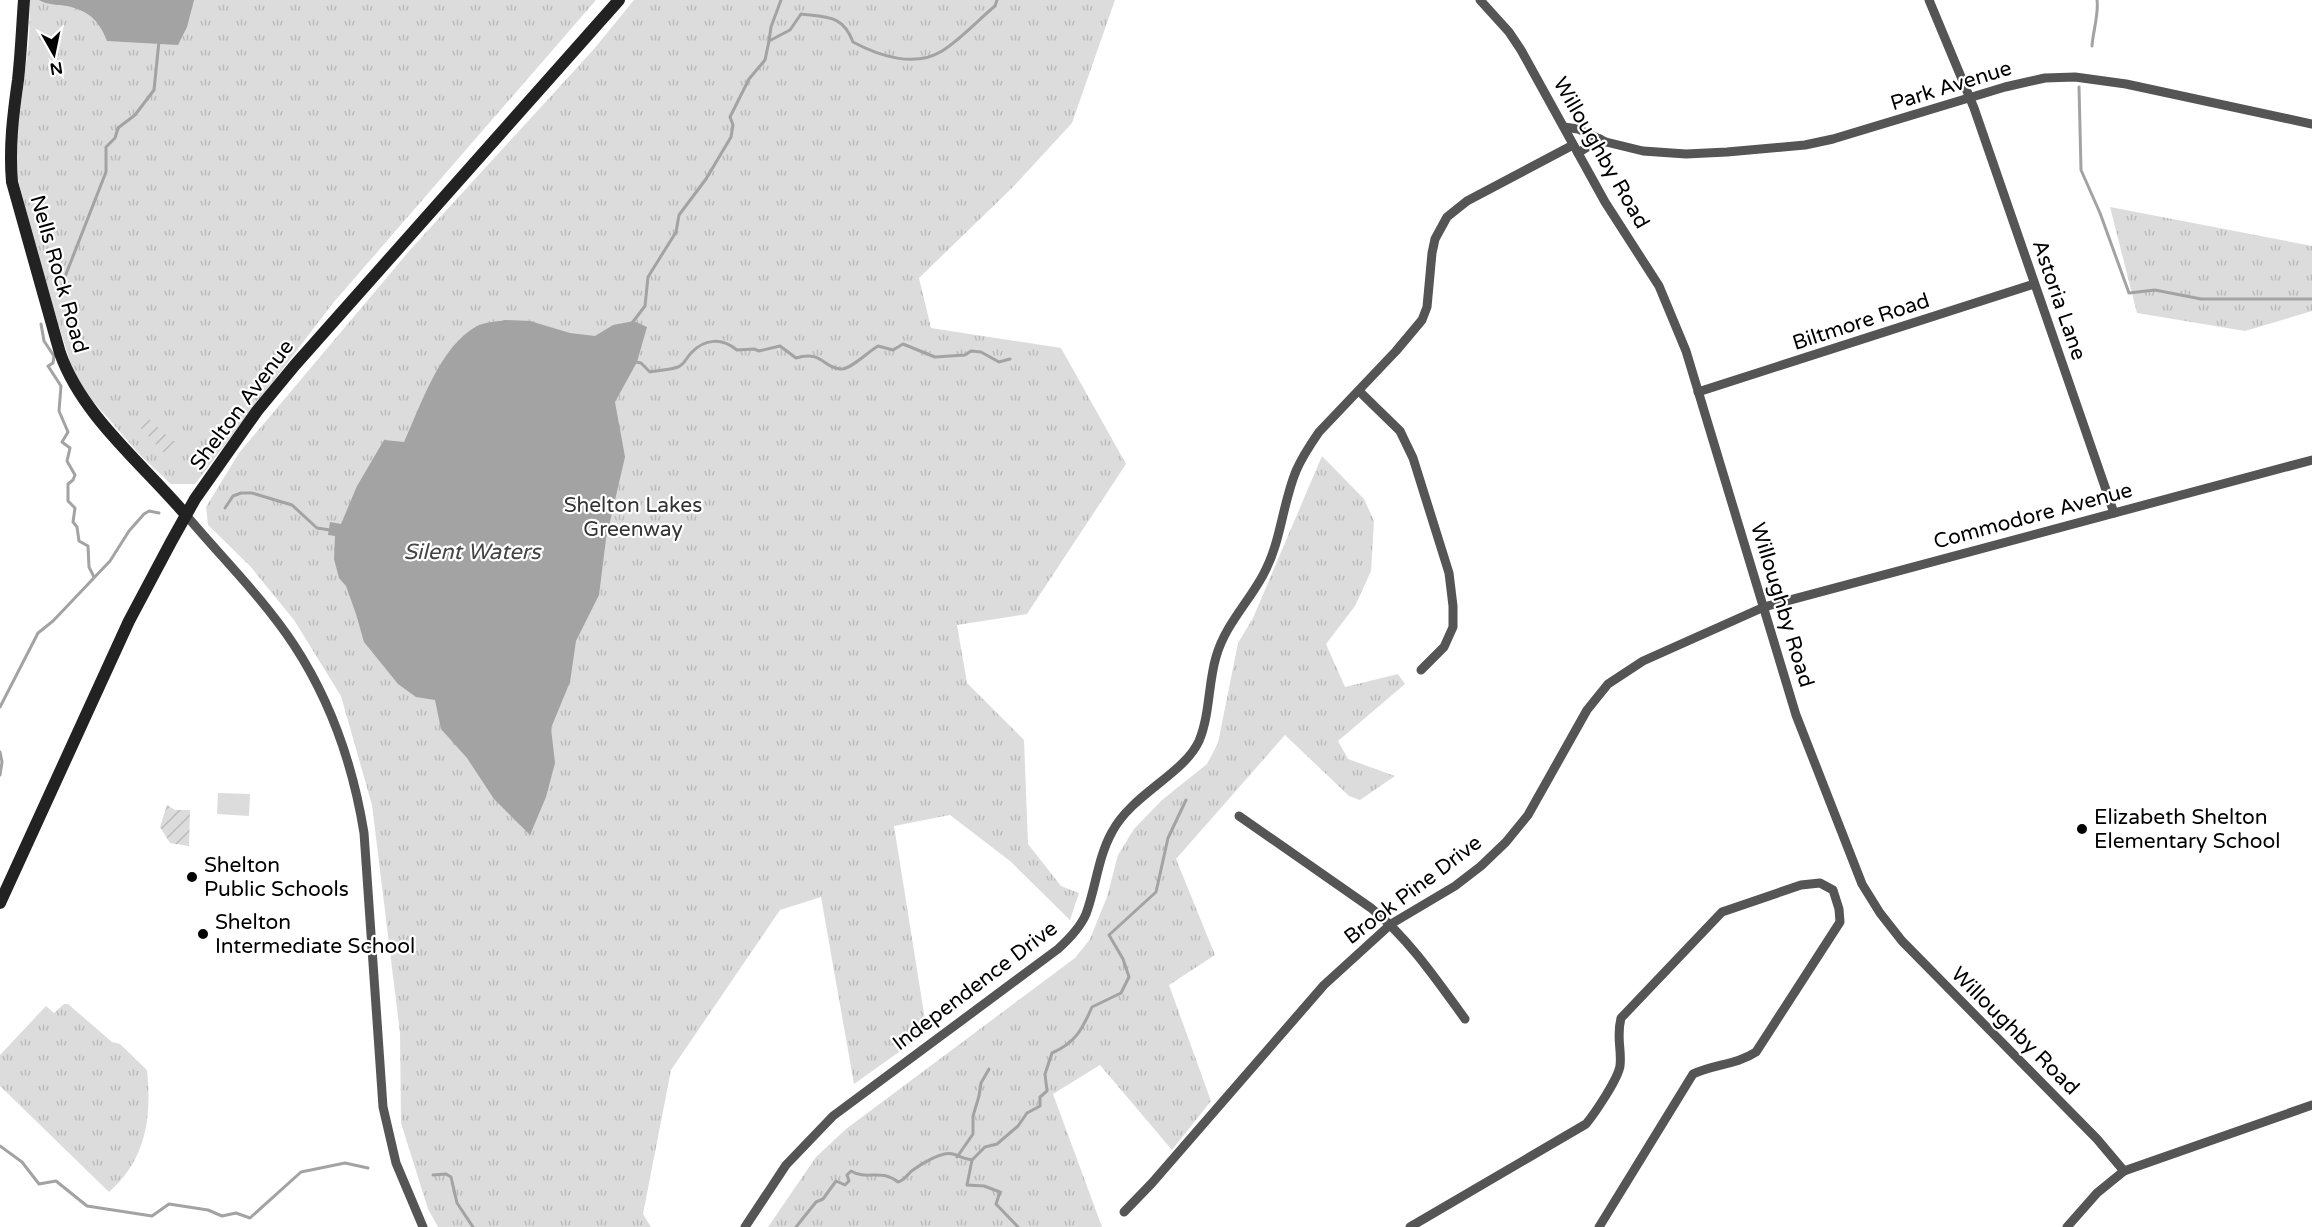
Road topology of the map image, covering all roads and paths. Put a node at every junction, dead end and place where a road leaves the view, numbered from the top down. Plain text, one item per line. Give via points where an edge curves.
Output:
1 (24, 0) edge
2 (619, 0) edge
3 (1480, 0) edge
4 (1929, 0) edge
5 (1969, 98) junction
6 (2312, 124) edge
7 (1564, 127) junction
8 (1600, 139) junction
9 (1576, 149) junction
10 (2034, 284) junction
11 (1359, 391) junction
12 (1698, 392) junction
13 (2312, 460) edge
14 (2114, 513) junction
15 (186, 515) junction
16 (1764, 607) junction
17 (1421, 670) dead end
18 (1239, 816) dead end
19 (0, 903) edge
20 (1391, 924) junction
21 (1465, 1018) dead end
22 (2312, 1105) edge
23 (2124, 1171) junction
24 (1124, 1212) dead end
25 (423, 1227) edge
26 (745, 1227) edge
27 (1410, 1227) edge
28 (1599, 1227) edge
29 (2067, 1227) edge

1 - 15 main road, Nells Rock Road via 12,116 12,182 60,353 70,379 94,413
2 - 15 main road, Shelton Avenue via 295,365 245,428
3 - 7 street, Willoughby Road via 1509,32
4 - 5 street, Astoria Lane
5 - 6 street, Park Avenue via 2045,78 2075,77 2126,84
5 - 8 street, Park Avenue via 1805,145 1667,154
5 - 10 street, Astoria Lane
7 - 8 street, Park Avenue
7 - 9 street, Willoughby Road
8 - 9 street
9 - 11 street, Independence Drive via 1467,201 1447,217 1435,239 1422,320
9 - 12 street, Willoughby Road via 1666,299
10 - 12 street, Biltmore Road
10 - 14 street, Astoria Lane
11 - 17 street via 1400,431 1413,458 1449,573 1453,627 1444,647
11 - 26 street, Independence Drive via 1319,432 1296,472 1263,576 1222,639 1215,658 1198,743 1115,826 1103,850 1086,914 1078,927 1058,949 833,1116 786,1165
12 - 16 street, Willoughby Road
13 - 14 street, Commodore Avenue
14 - 16 street, Commodore Avenue
15 - 19 main road, Shelton Avenue via 125,631
15 - 25 street via 293,643 333,717 345,751 364,832 383,1107 396,1162
16 - 20 street, Brook Pine Drive via 1643,661 1608,684 1587,710 1528,815 1506,842 1455,886
16 - 23 street, Willoughby Road via 1799,723 1870,899 1902,941
18 - 20 street
20 - 21 street
20 - 24 street, Brook Pine Drive via 1324,985
22 - 23 street
23 - 29 street via 2097,1193
27 - 28 street via 1586,1124 1620,1067 1617,1033 1621,1018 1722,912 1801,885 1820,883 1833,890 1840,922 1756,1053 1693,1074

